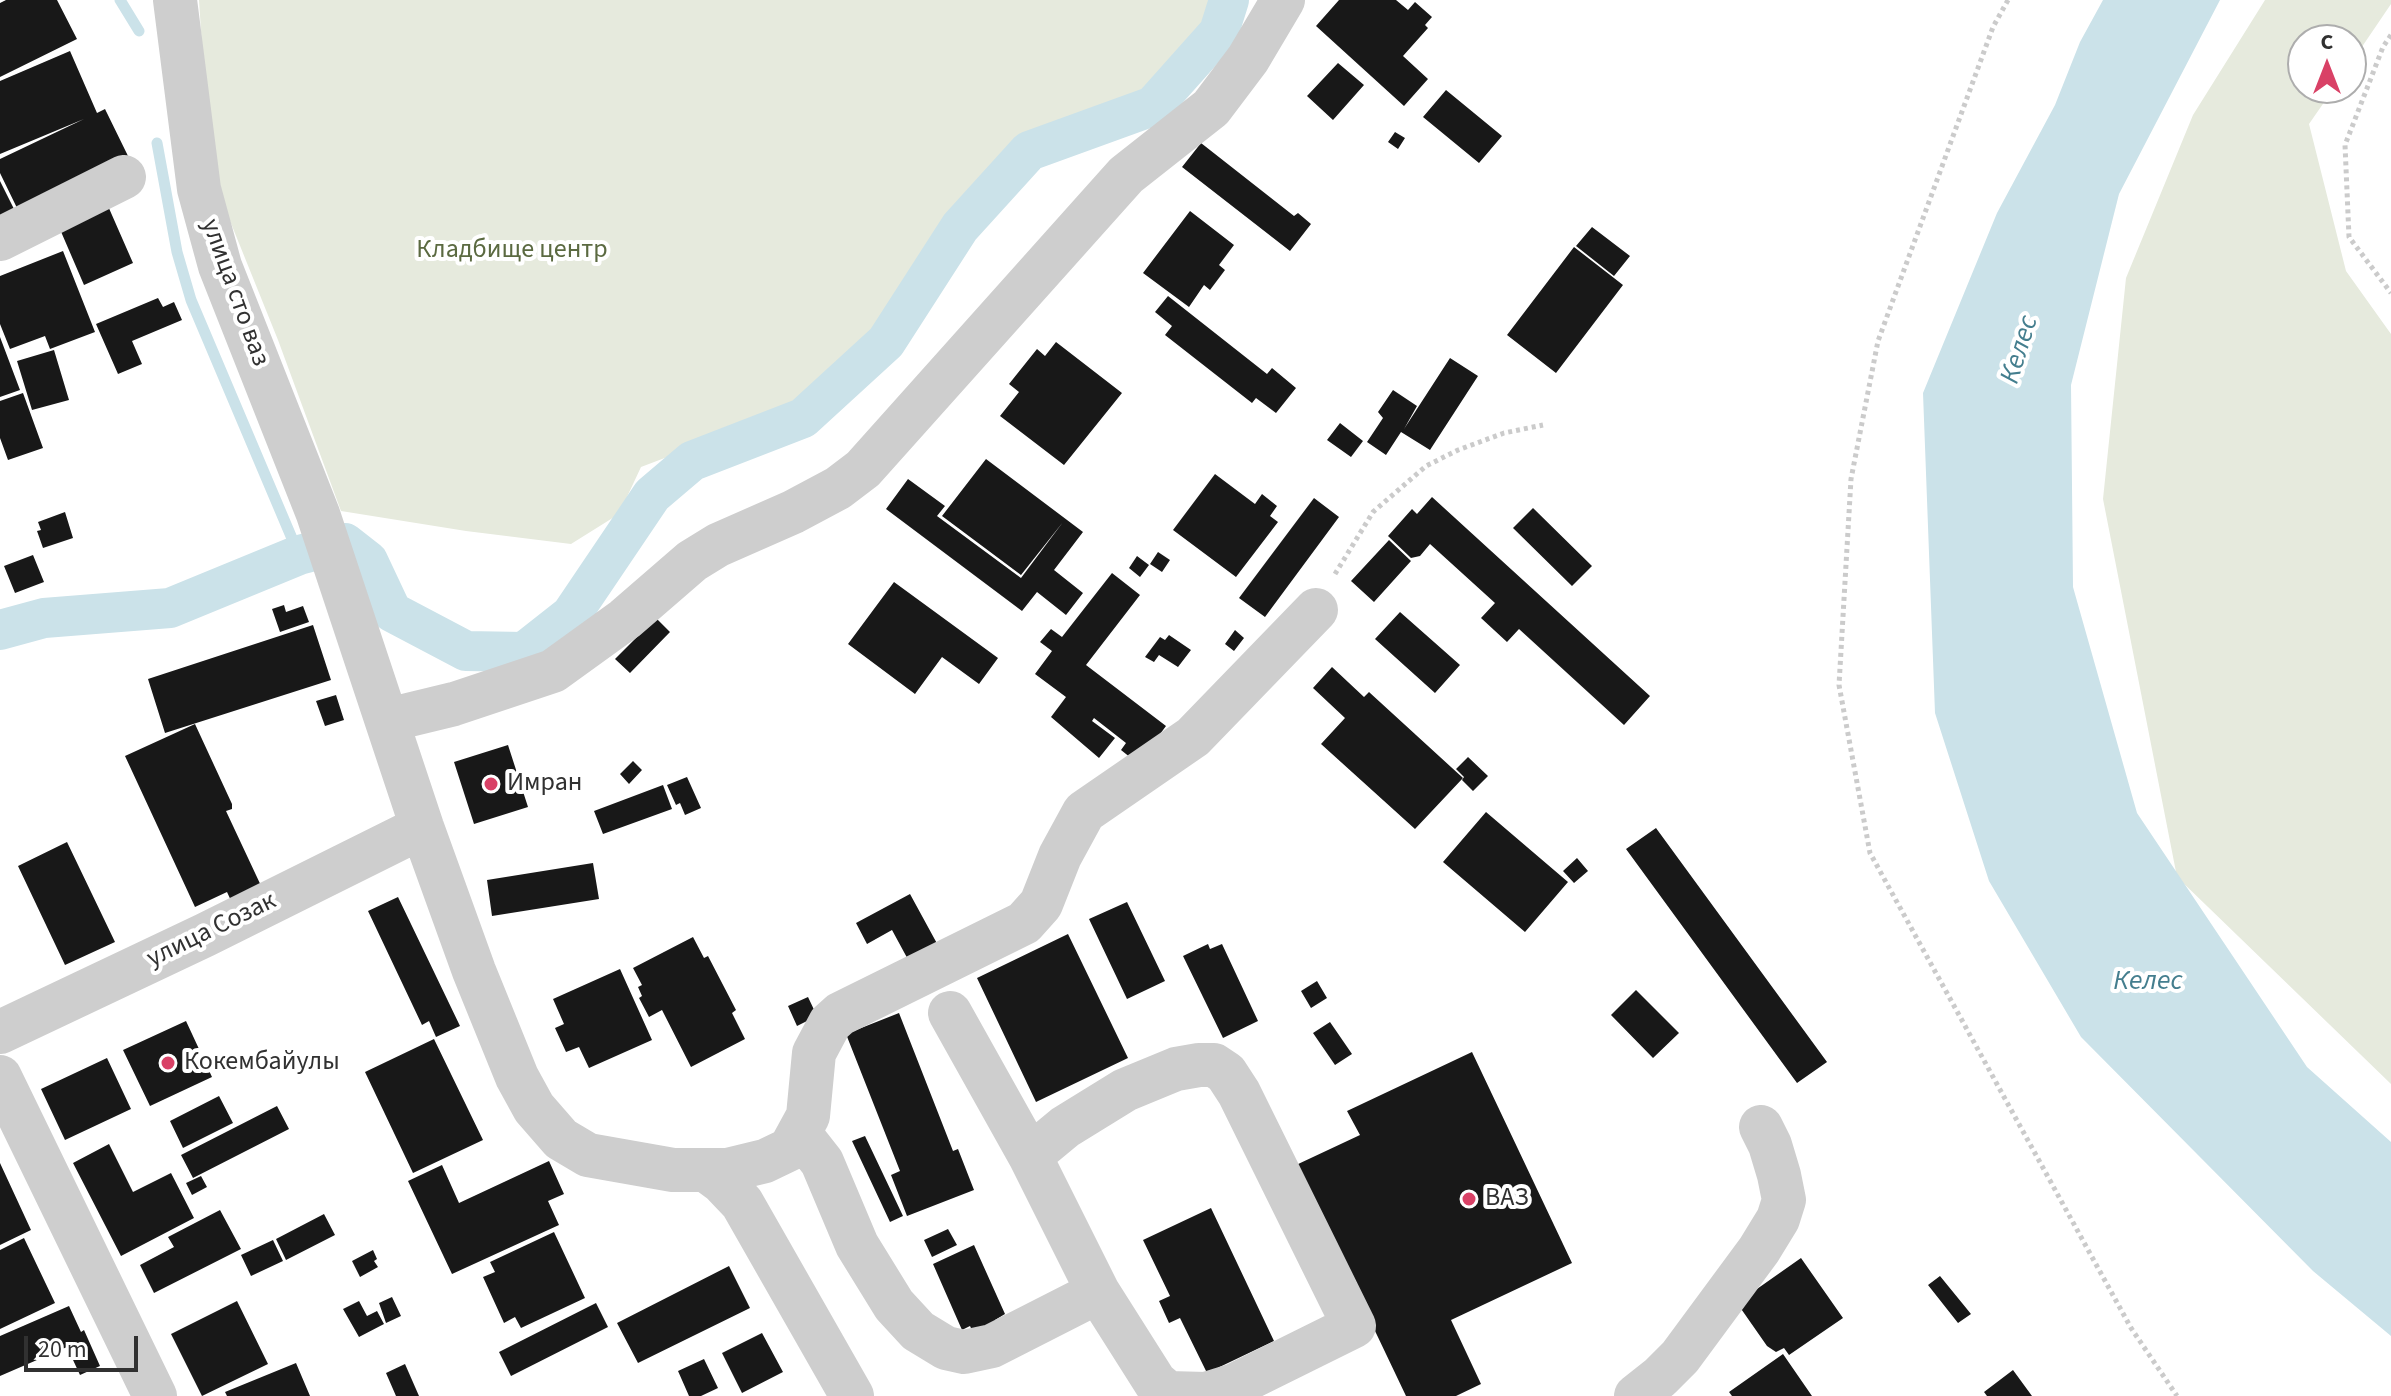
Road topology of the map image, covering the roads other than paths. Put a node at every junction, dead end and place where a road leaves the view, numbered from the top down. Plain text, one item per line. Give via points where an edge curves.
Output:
1 (175, 0) edge
2 (1283, 0) edge
3 (124, 177) dead end
4 (0, 239) edge
5 (1316, 610) road end
6 (388, 720) junction
7 (422, 827) junction
8 (950, 1013) dead end
9 (0, 1032) edge
10 (0, 1077) edge
11 (1761, 1127) dead end
12 (800, 1134) junction
13 (1030, 1156) junction
14 (707, 1171) junction
15 (1098, 1292) junction
16 (155, 1396) edge
17 (852, 1396) edge
18 (1636, 1396) edge

1 - 6 street, улица сто ваз via 199,189 210,234 318,514
2 - 6 street via 1211,108 1126,175 863,469 838,488 692,561 553,671
3 - 4 street
5 - 12 street via 1193,737 1084,812 1041,904 1024,923 830,1023 814,1053 808,1116
6 - 7 street, улица сто ваз
7 - 9 street, улица Созак
7 - 14 street, улица сто ваз via 474,971 534,1108 561,1139 588,1155
8 - 13 street
10 - 16 street
11 - 18 street via 1784,1200 1778,1219 1680,1357
12 - 14 street, улица сто ваз via 790,1149 765,1161
12 - 15 street via 822,1162 857,1245 894,1305 918,1331 946,1348 964,1352 992,1346
13 - 15 street
13 - 15 street via 1125,1090 1176,1069 1214,1065 1239,1093 1354,1326 1235,1385 1206,1394 1168,1393 1155,1382
14 - 17 street via 742,1203

